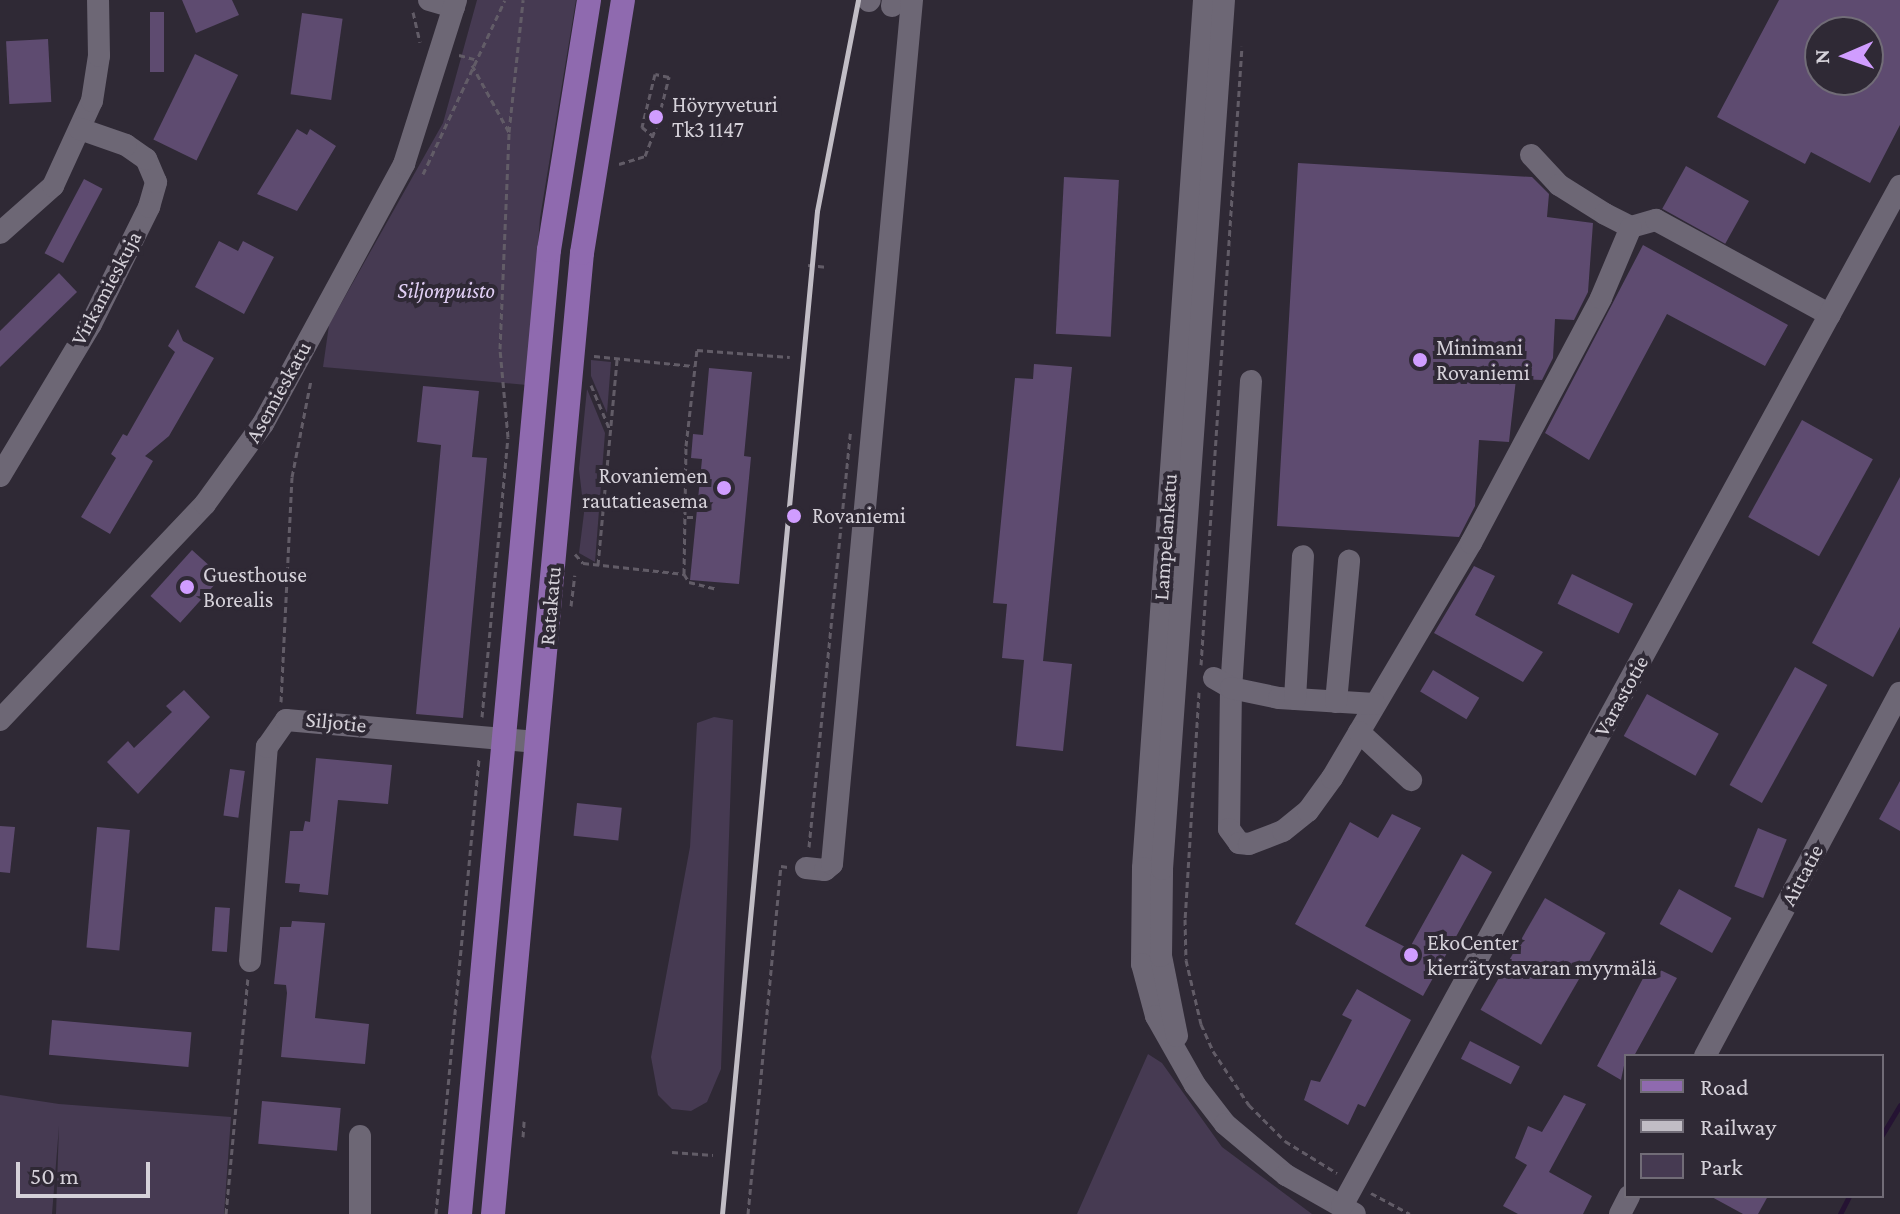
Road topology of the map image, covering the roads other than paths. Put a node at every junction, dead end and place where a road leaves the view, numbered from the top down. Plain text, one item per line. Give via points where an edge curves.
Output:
1 (98, 0) edge
2 (429, 0) edge
3 (589, 0) edge
4 (623, 0) edge
5 (1204, 0) edge
6 (1224, 0) edge
7 (899, 2) edge
8 (455, 4) edge
9 (80, 129) junction
10 (1531, 155) dead end
11 (1900, 186) edge
12 (1631, 227) junction
13 (0, 233) edge
14 (1830, 315) junction
15 (1251, 381) dead end
16 (0, 476) edge
17 (1303, 556) dead end
18 (1349, 561) dead end
19 (518, 589) junction
20 (551, 591) junction
21 (1223, 683) junction
22 (1900, 693) edge
23 (1295, 699) junction
24 (1336, 702) junction
25 (1375, 704) junction
26 (0, 720) edge
27 (1359, 732) junction
28 (493, 738) junction
29 (537, 742) junction
30 (1411, 780) dead end
31 (806, 868) road end
32 (250, 961) road end
33 (1706, 1054) edge
34 (1184, 1064) junction
35 (360, 1136) dead end
36 (1348, 1210) edge
37 (360, 1214) edge
38 (460, 1214) edge
39 (493, 1214) edge

1 - 9 street via 97,81
2 - 8 street
3 - 19 main road, Ratakatu via 551,236
4 - 20 main road, Ratakatu via 582,253
5 - 34 street, Lampelankatu via 1140,915 1150,1000
6 - 34 street, Lampelankatu via 1160,915 1163,980
7 - 31 street via 832,864 825,870
8 - 26 street, Asemieskatu via 404,164 263,424 205,504
9 - 13 street via 53,186
9 - 16 street, Virkamieskuja via 126,145 146,159 156,182 149,207 91,324
10 - 12 street via 1559,185
11 - 14 street, Varastotie
12 - 14 street via 1656,220
12 - 25 street via 1601,298 1471,543
14 - 36 street, Varastotie
15 - 21 street
17 - 23 street
18 - 24 street
19 - 20 street
19 - 28 main road, Ratakatu
20 - 29 main road, Ratakatu
21 - 23 street
21 - 27 street via 1229,829 1239,843 1271,837 1308,811
22 - 33 street, Aittatie
23 - 24 street
24 - 25 street
25 - 27 street
27 - 30 street
28 - 29 street, Siljotie
28 - 32 street, Siljotie via 295,718 280,725 267,747
28 - 38 main road, Ratakatu
29 - 39 main road, Ratakatu
34 - 36 street, Lampelankatu via 1240,1139 1286,1175
35 - 37 street

